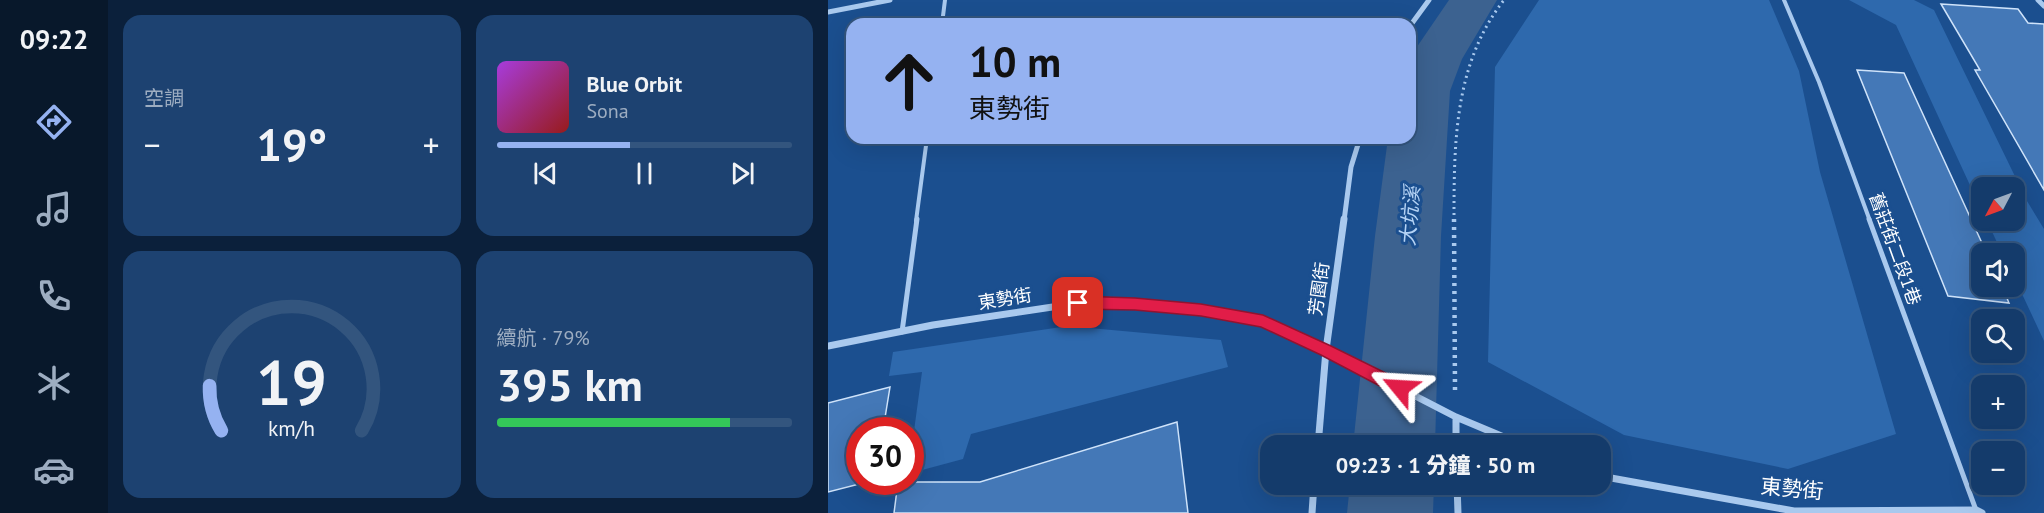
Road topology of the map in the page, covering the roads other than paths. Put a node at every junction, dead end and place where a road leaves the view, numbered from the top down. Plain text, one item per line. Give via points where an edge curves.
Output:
1 (890, 0) edge
2 (945, 0) edge
3 (1429, 0) edge
4 (1784, 0) edge
5 (2038, 0) edge
6 (2044, 6) edge
7 (828, 12) edge
8 (943, 18) edge
9 (1416, 18) edge
10 (926, 144) edge
11 (1358, 144) edge
12 (902, 332) junction
13 (828, 346) edge
14 (1326, 350) junction
15 (1456, 417) junction
16 (1319, 435) edge
17 (1456, 435) edge
18 (1499, 435) edge
19 (1611, 478) edge
20 (1313, 495) edge
21 (1457, 495) edge
22 (1979, 511) edge
23 (1311, 513) edge
24 (1458, 513) edge

1 - 7 street
2 - 8 lane
3 - 9 street
4 - 22 lane, 舊莊街二段1巷 via 1819,81
5 - 6 street
10 - 12 lane
11 - 14 street, 芳園街 via 1351,167
12 - 13 street, 東勢街
12 - 14 street, 東勢街 via 1078,303 1135,304 1263,321
14 - 15 street, 東勢街
14 - 16 street, 芳園街
15 - 17 street
15 - 18 street
19 - 22 street, 東勢街 via 1794,511
20 - 23 street
21 - 24 street

